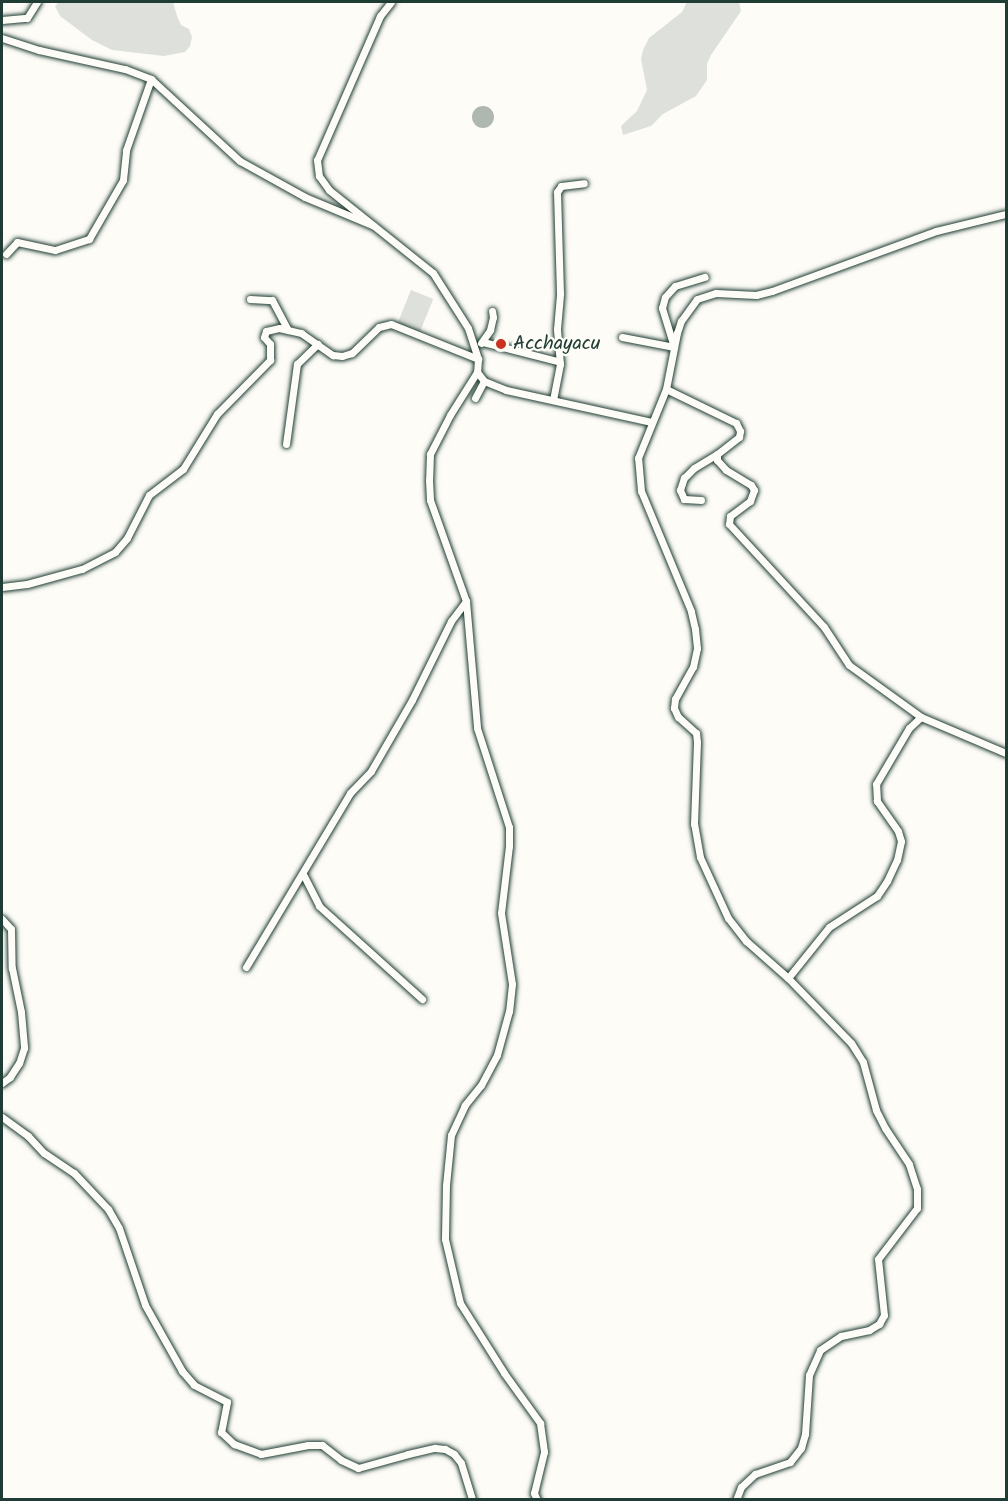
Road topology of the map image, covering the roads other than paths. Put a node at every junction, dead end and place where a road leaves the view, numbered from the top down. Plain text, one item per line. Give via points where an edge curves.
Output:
1 (37, 2) edge
2 (391, 2) edge
3 (2, 20) edge
4 (2, 38) edge
5 (151, 79) junction
6 (584, 183) dead end
7 (1006, 214) edge
8 (374, 225) junction
9 (6, 254) dead end
10 (705, 278) dead end
11 (250, 299) dead end
12 (492, 311) dead end
13 (288, 330) junction
14 (622, 336) dead end
15 (483, 342) junction
16 (318, 344) junction
17 (674, 347) junction
18 (476, 350) junction
19 (478, 359) junction
20 (557, 361) dead end
21 (477, 372) junction
22 (484, 381) junction
23 (666, 388) junction
24 (475, 398) dead end
25 (553, 400) junction
26 (652, 422) junction
27 (286, 444) dead end
28 (717, 454) junction
29 (701, 500) dead end
30 (2, 587) edge
31 (466, 601) junction
32 (921, 717) junction
33 (1006, 753) edge
34 (303, 874) junction
35 (2, 919) edge
36 (246, 967) dead end
37 (788, 978) junction
38 (422, 999) dead end
39 (2, 1083) edge
40 (2, 1117) edge
41 (472, 1500) edge
42 (537, 1500) edge
43 (735, 1500) edge

1 - 3 street via 27,18
2 - 8 street via 380,16 317,160 319,176 329,190
4 - 5 street
5 - 8 street via 240,161 304,197
5 - 9 street via 126,150 123,180 89,239 55,250 17,242
6 - 25 street via 561,186 557,192 560,364
7 - 17 street via 936,231 772,291 756,295 716,293 698,299 681,321
8 - 18 street via 433,273 468,328
10 - 17 street via 675,286 665,297 662,308
11 - 13 street via 272,300
12 - 15 street via 490,330
13 - 16 street
13 - 30 street via 266,331 270,360 217,414 183,469 149,495 127,538 115,552 82,569
14 - 17 street
15 - 18 street
15 - 20 street
16 - 19 street via 333,355 342,356 352,353 379,327 391,324
16 - 27 street via 297,364
17 - 23 street
18 - 19 street
19 - 21 street
21 - 22 street
21 - 31 street via 430,454 430,500
22 - 24 street
22 - 25 street
23 - 26 street
23 - 28 street via 736,423 739,437
25 - 26 street
26 - 37 street via 638,458 641,491 691,611 697,648 693,667 674,708 696,733 698,742 696,842 728,918 746,941
28 - 29 street via 694,468 682,484 684,499
28 - 32 street via 726,470 754,490 750,501 730,516 734,532 824,627 849,665
31 - 34 street via 451,621 412,700 376,760 350,793
31 - 42 street via 477,728 509,827 501,913 512,984 509,1011 496,1055 451,1135 445,1239 460,1303 540,1423 544,1452 534,1493
32 - 33 street
32 - 37 street via 909,728 876,784 877,801 901,841 887,881 876,896 829,927
34 - 36 street
34 - 38 street via 319,906
35 - 39 street via 11,929 12,968 24,1048 19,1063
37 - 43 street via 851,1043 863,1062 876,1110 909,1164 917,1189 917,1208 878,1259 884,1316 869,1330 841,1336 820,1350 809,1375 801,1448 790,1462 754,1474
40 - 41 street via 74,1173 108,1209 145,1305 182,1371 194,1386 227,1402 221,1432 234,1444 261,1454 322,1445 358,1468 435,1448 445,1449 460,1462

